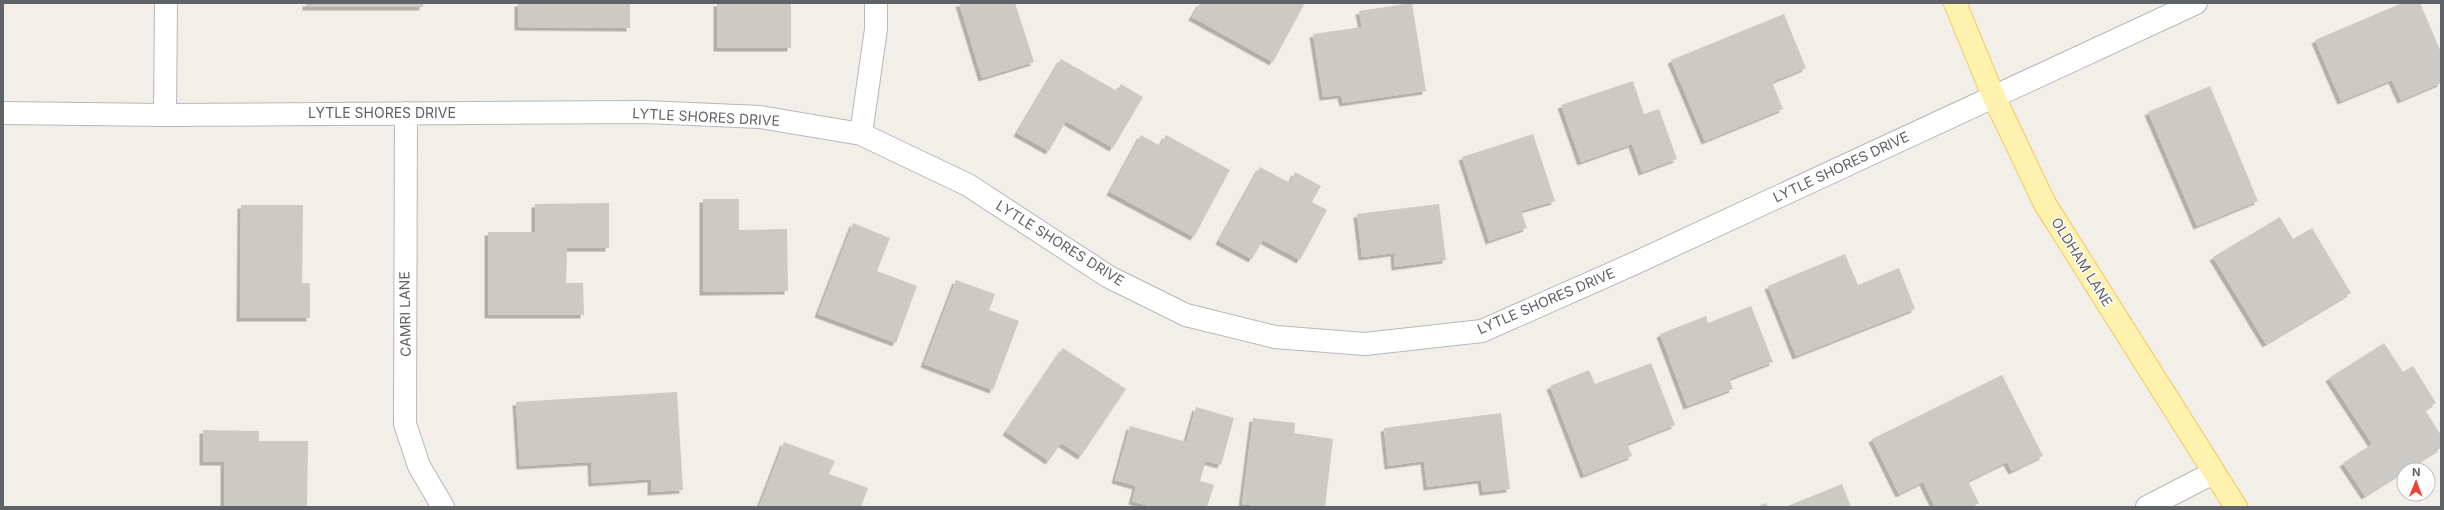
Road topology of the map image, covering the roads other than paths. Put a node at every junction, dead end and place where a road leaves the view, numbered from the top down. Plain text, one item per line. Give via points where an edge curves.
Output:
1 (166, 3) edge
2 (876, 3) edge
3 (1955, 3) edge
4 (2196, 3) edge
5 (1993, 95) junction
6 (3, 113) edge
7 (406, 113) junction
8 (165, 115) junction
9 (861, 134) junction
10 (2213, 473) junction
11 (443, 507) edge
12 (2147, 507) edge
13 (2236, 507) edge

1 - 8 street
2 - 9 street via 876,30
3 - 5 main road, OLDHAM LANE
4 - 5 street, LYTLE SHORES DRIVE
5 - 9 street, LYTLE SHORES DRIVE via 1640,261 1482,330 1365,344 1275,337 1186,315 1109,277 968,185
5 - 10 main road, OLDHAM LANE via 2045,204
6 - 8 street, LYTLE SHORES DRIVE
7 - 8 street, LYTLE SHORES DRIVE
7 - 9 street, LYTLE SHORES DRIVE via 645,112 760,117
7 - 11 street, CAMRI LANE via 405,424 419,466
10 - 12 street
10 - 13 main road, OLDHAM LANE

